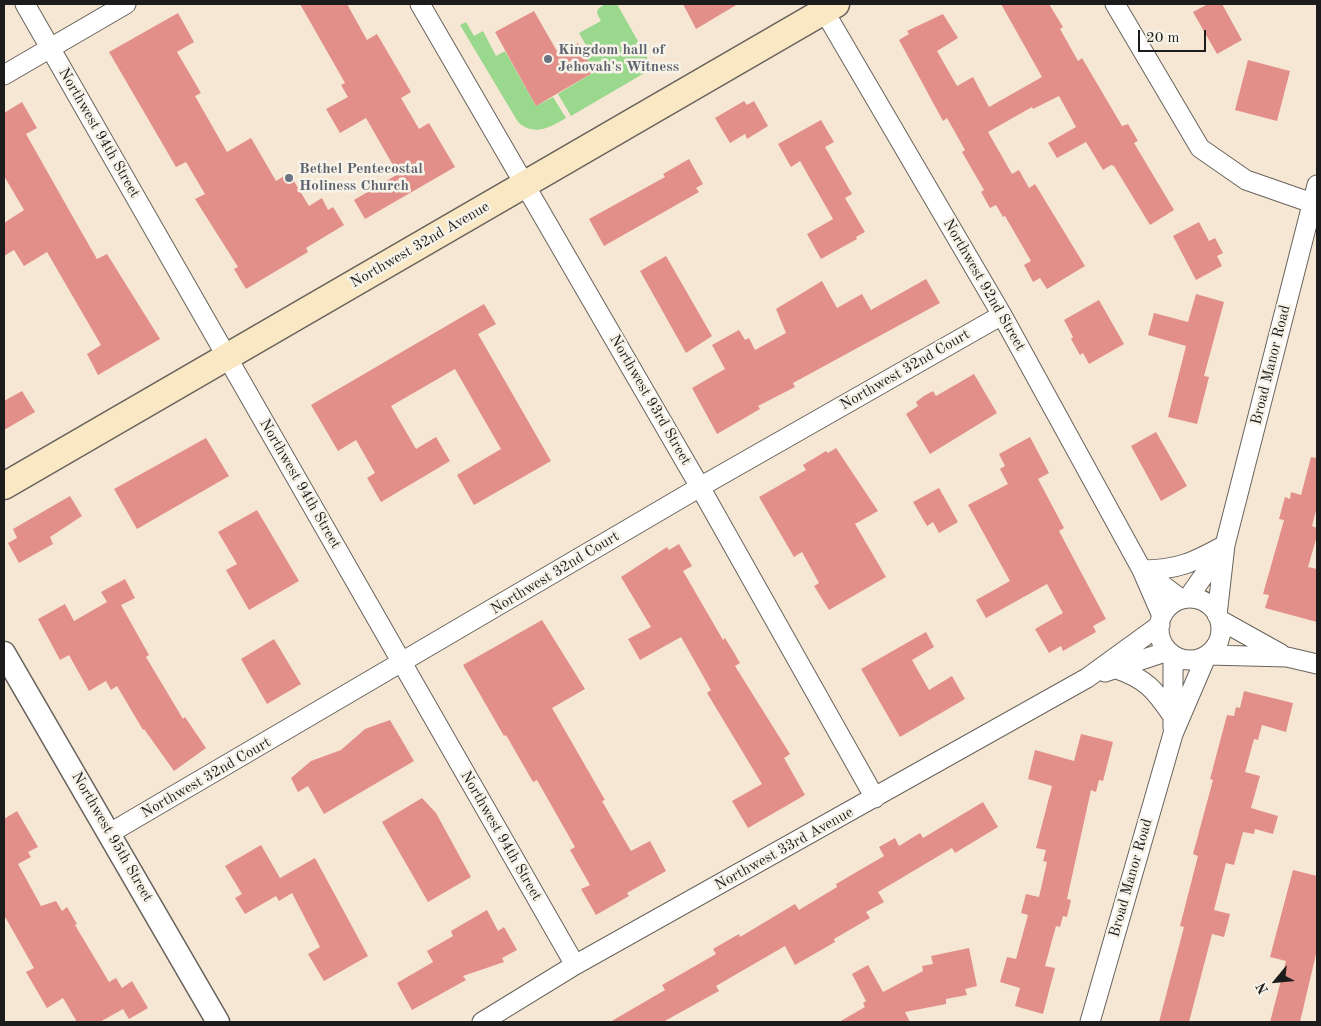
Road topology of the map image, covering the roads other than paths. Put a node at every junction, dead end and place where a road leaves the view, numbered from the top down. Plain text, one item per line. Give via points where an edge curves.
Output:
1 (25, 4) edge
2 (126, 4) edge
3 (420, 4) edge
4 (1115, 4) edge
5 (827, 6) edge
6 (51, 48) junction
7 (4, 75) edge
8 (524, 185) junction
9 (1315, 194) edge
10 (1002, 315) junction
11 (227, 357) junction
12 (4, 486) edge
13 (700, 486) junction
14 (1225, 545) junction
15 (1142, 570) junction
16 (1184, 598) junction
17 (1219, 617) junction
18 (1161, 621) junction
19 (4, 653) edge
20 (1171, 653) junction
21 (1207, 656) junction
22 (1286, 657) junction
23 (402, 664) junction
24 (1317, 664) edge
25 (1117, 669) junction
26 (1087, 678) junction
27 (1172, 715) junction
28 (1174, 734) junction
29 (875, 798) junction
30 (110, 833) junction
31 (574, 965) junction
32 (218, 1022) edge
33 (482, 1022) edge
34 (1090, 1022) edge

1 - 6 street, Northwest 94th Street
2 - 6 street
3 - 8 street, Northwest 93rd Street
4 - 9 street via 1200,148 1246,180
5 - 8 main road, Northwest 32nd Avenue
5 - 10 street, Northwest 92nd Street
6 - 7 street
6 - 11 street, Northwest 94th Street
8 - 11 main road, Northwest 32nd Avenue
8 - 13 street, Northwest 93rd Street
9 - 14 street, Broad Manor Road
10 - 13 street, Northwest 32nd Court
10 - 15 street, Northwest 92nd Street
11 - 12 main road, Northwest 32nd Avenue
11 - 23 street, Northwest 94th Street
13 - 23 street, Northwest 32nd Court
13 - 29 street, Northwest 93rd Street
14 - 15 street via 1180,568
14 - 16 street, Broad Manor Road
14 - 17 street, Broad Manor Road
15 - 16 street, Northwest 92nd Street
15 - 18 street, Northwest 92nd Street
16 - 17 street via 1207,603
16 - 18 street via 1168,608
17 - 21 street via 1220,641
17 - 22 street
18 - 20 street via 1160,635
18 - 26 street, Northwest 33rd Avenue
19 - 30 street, Northwest 95th Street
20 - 21 street via 1187,660
20 - 25 street, Northwest 33rd Avenue
20 - 27 street, Broad Manor Road
21 - 22 street
21 - 28 street, Broad Manor Road
22 - 24 street
23 - 30 street, Northwest 32nd Court
23 - 31 street, Northwest 94th Street
25 - 26 street, Northwest 33rd Avenue
25 - 27 street, Broad Manor Road via 1138,676 1156,691
26 - 29 street, Northwest 33rd Avenue
27 - 28 street, Broad Manor Road
28 - 34 street, Broad Manor Road
29 - 31 street, Northwest 33rd Avenue
30 - 32 street, Northwest 95th Street
31 - 33 street, Northwest 33rd Avenue

